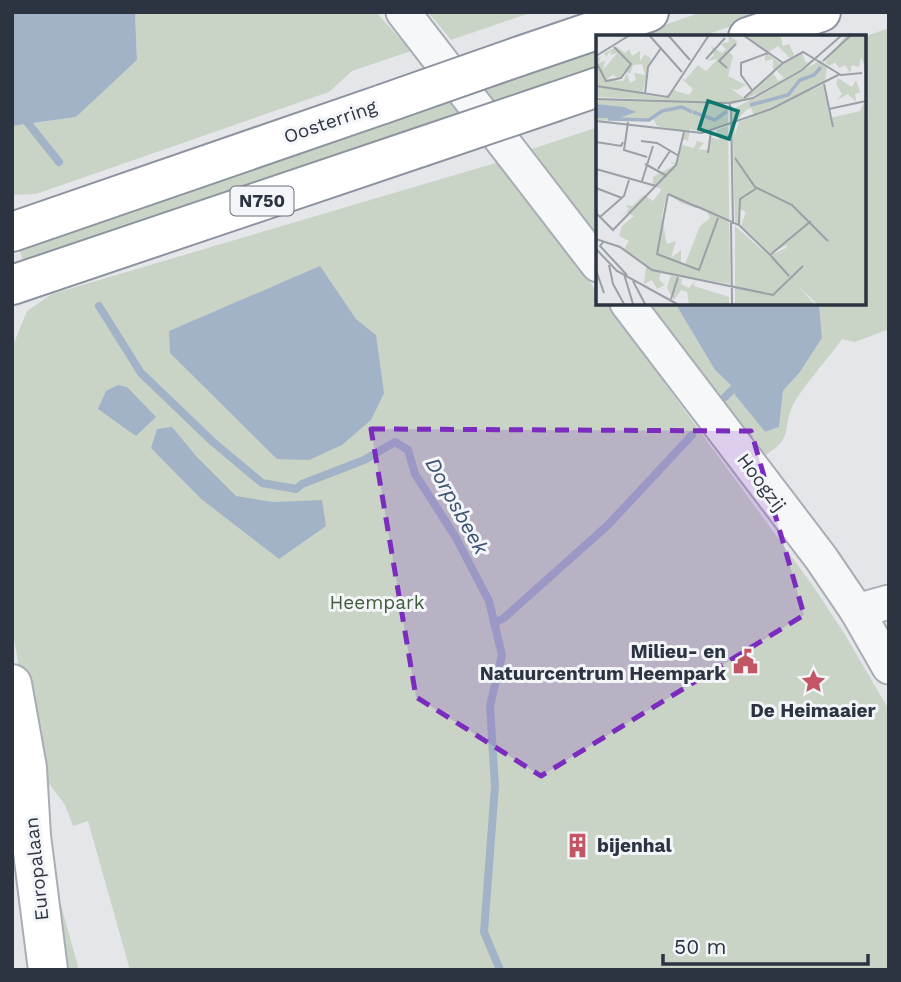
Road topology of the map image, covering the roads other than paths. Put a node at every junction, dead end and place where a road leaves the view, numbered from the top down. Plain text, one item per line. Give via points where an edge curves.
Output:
1 (403, 12) edge
2 (649, 12) edge
3 (821, 12) edge
4 (754, 35) edge
5 (596, 88) edge
6 (110, 197) junction
7 (12, 210) edge
8 (12, 232) edge
9 (596, 262) edge
10 (12, 285) edge
11 (628, 304) edge
12 (889, 602) edge
13 (857, 611) junction
14 (889, 667) edge
15 (12, 684) edge
16 (12, 911) edge
17 (28, 970) edge
18 (48, 970) edge

1 - 9 street
2 - 6 main road, Oosterring, bridge
3 - 4 main road
5 - 10 main road, N750, bridge
6 - 7 main road
6 - 8 main road, Oosterring
11 - 13 street, Hoogzij
12 - 13 street
13 - 14 street, Hoogzij
15 - 18 main road, Europalaan via 26,758
16 - 17 main road, Europalaan

